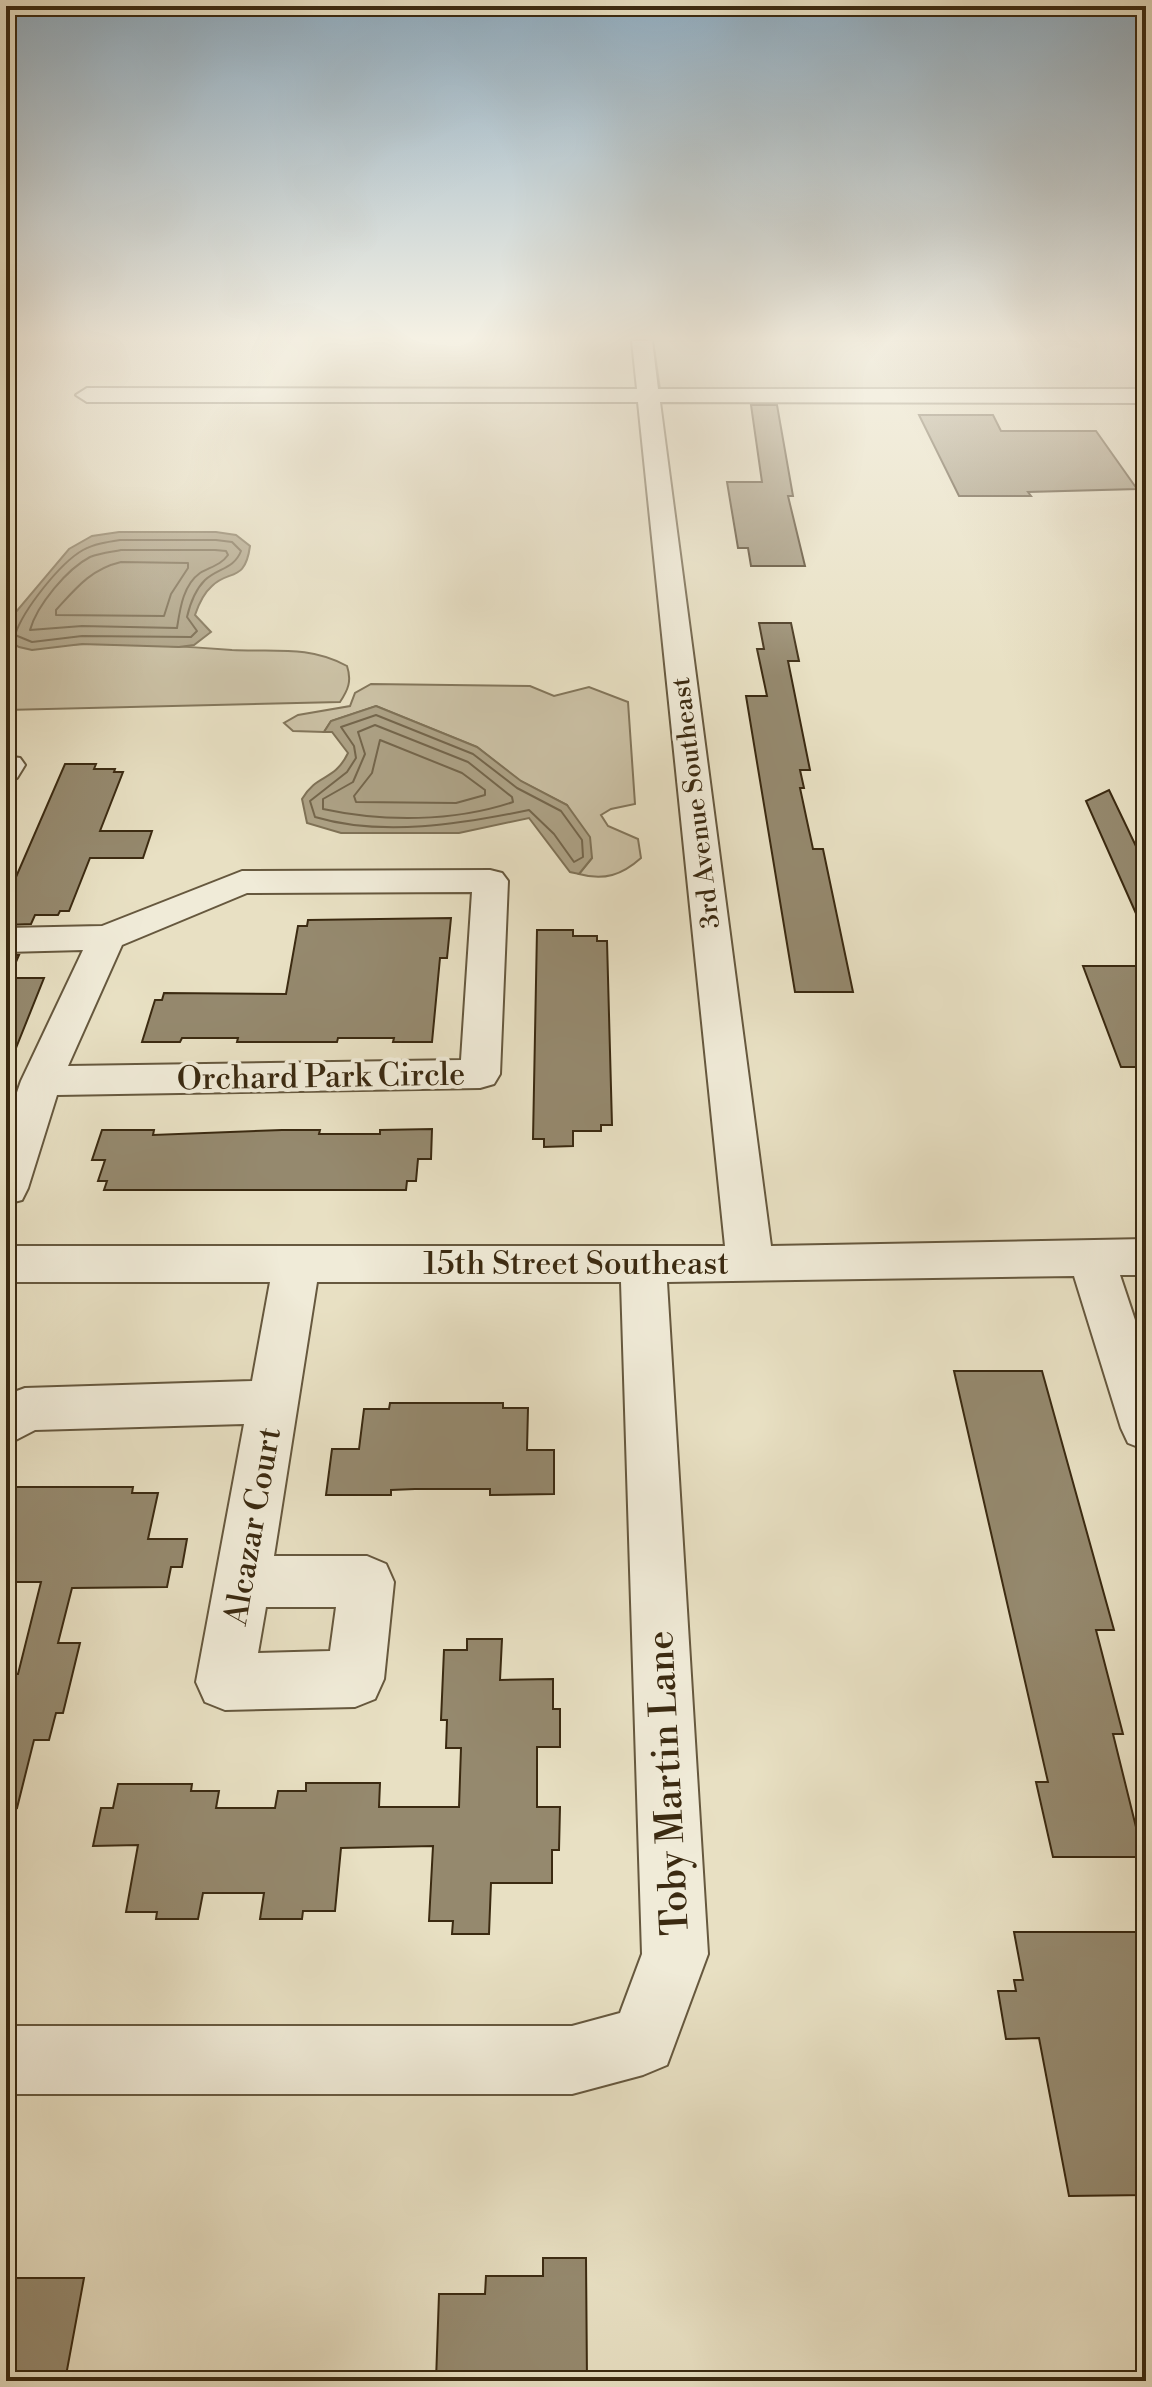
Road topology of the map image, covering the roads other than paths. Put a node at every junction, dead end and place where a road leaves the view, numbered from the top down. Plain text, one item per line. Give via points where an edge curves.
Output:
1 (653, 452) edge
2 (107, 938) junction
3 (6, 940) edge
4 (41, 1081) junction
5 (6, 1188) edge
6 (1091, 1257) junction
7 (1146, 1257) edge
8 (297, 1263) junction
9 (6, 1264) edge
10 (643, 1264) junction
11 (750, 1264) junction
12 (273, 1402) junction
13 (6, 1423) edge
14 (1146, 1428) edge
15 (243, 1581) junction
16 (6, 2060) edge

1 - 11 street, 3rd Avenue Southeast
2 - 3 street
2 - 4 street
2 - 4 street, Orchard Park Circle via 242,882 490,881 480,1074
4 - 5 street
6 - 7 street, 15th Street Southeast
6 - 11 street, 15th Street Southeast
6 - 14 street
8 - 9 street, 15th Street Southeast
8 - 10 street, 15th Street Southeast
8 - 12 street
10 - 11 street, 15th Street Southeast
10 - 16 street, Toby Martin Lane via 675,1954 643,2041 572,2060
12 - 13 street, Alcazar Court via 25,1409
12 - 15 street, Alcazar Court
15 - 15 street, Alcazar Court via 367,1582 355,1679 225,1682

